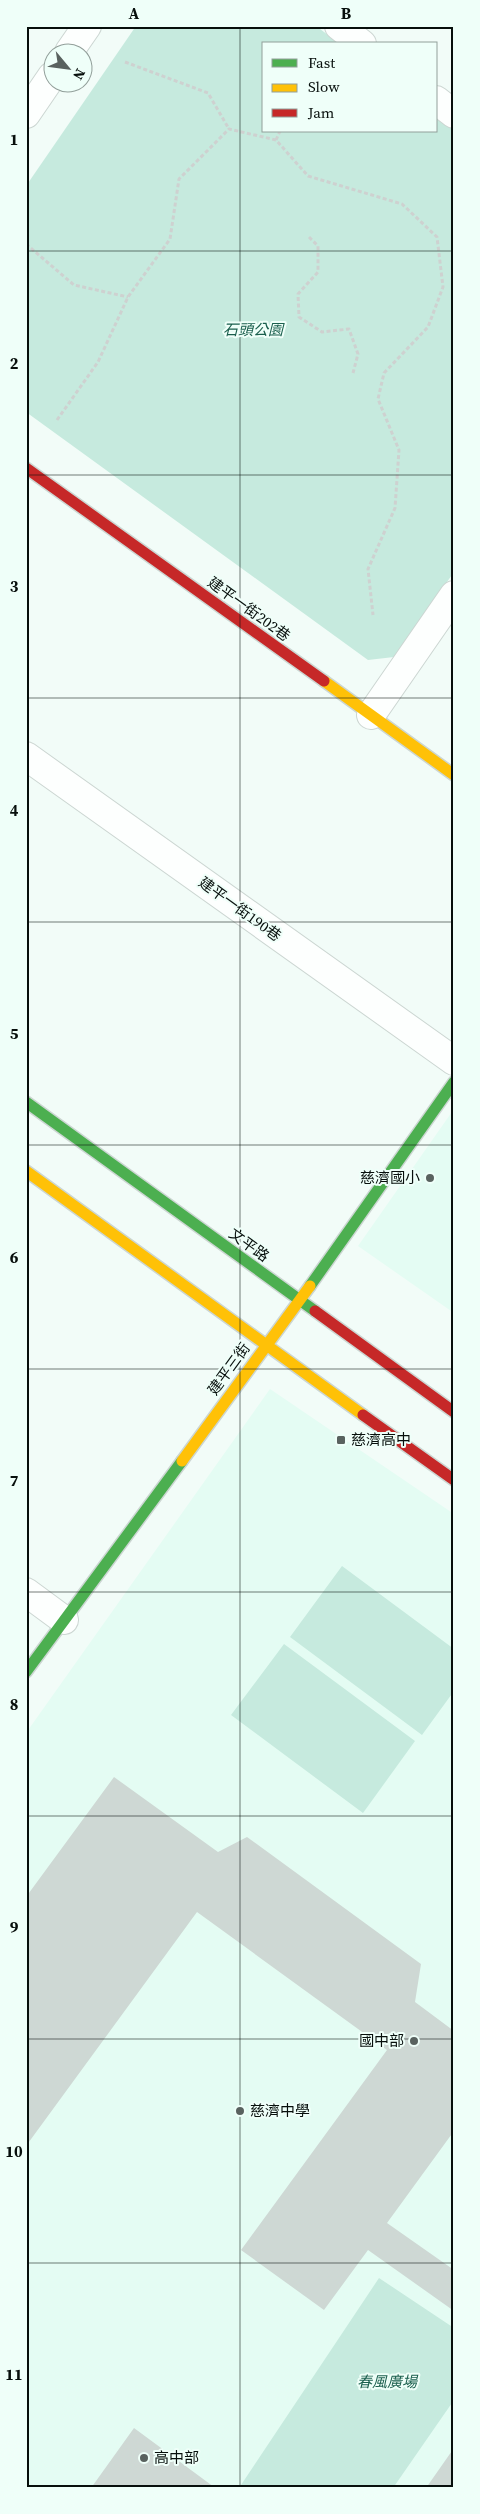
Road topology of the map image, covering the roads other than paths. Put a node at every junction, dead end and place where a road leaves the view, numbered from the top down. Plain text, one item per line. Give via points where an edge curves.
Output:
1 (87, 26) edge
2 (339, 26) edge
3 (76, 42) edge
4 (359, 42) edge
5 (42, 91) edge
6 (438, 102) edge
7 (26, 114) edge
8 (454, 114) edge
9 (26, 468) edge
10 (454, 595) edge
11 (370, 715) junction
12 (26, 756) edge
13 (454, 775) edge
14 (454, 1061) edge
15 (454, 1082) edge
16 (26, 1102) edge
17 (26, 1170) edge
18 (300, 1300) junction
19 (266, 1344) junction
20 (454, 1412) edge
21 (454, 1480) edge
22 (26, 1592) edge
23 (64, 1620) junction
24 (26, 1672) edge

1 - 3 street
2 - 4 street
5 - 7 street
6 - 8 street
9 - 11 street, 建平一街202巷
10 - 11 street
11 - 13 street, 建平一街202巷
12 - 14 street, 建平一街190巷
15 - 18 street, 建平三街
16 - 18 street, 文平路
17 - 19 street
18 - 19 street, 建平三街
18 - 20 street, 文平路
19 - 21 street
19 - 23 street, 建平三街
22 - 23 street
23 - 24 street, 建平三街

